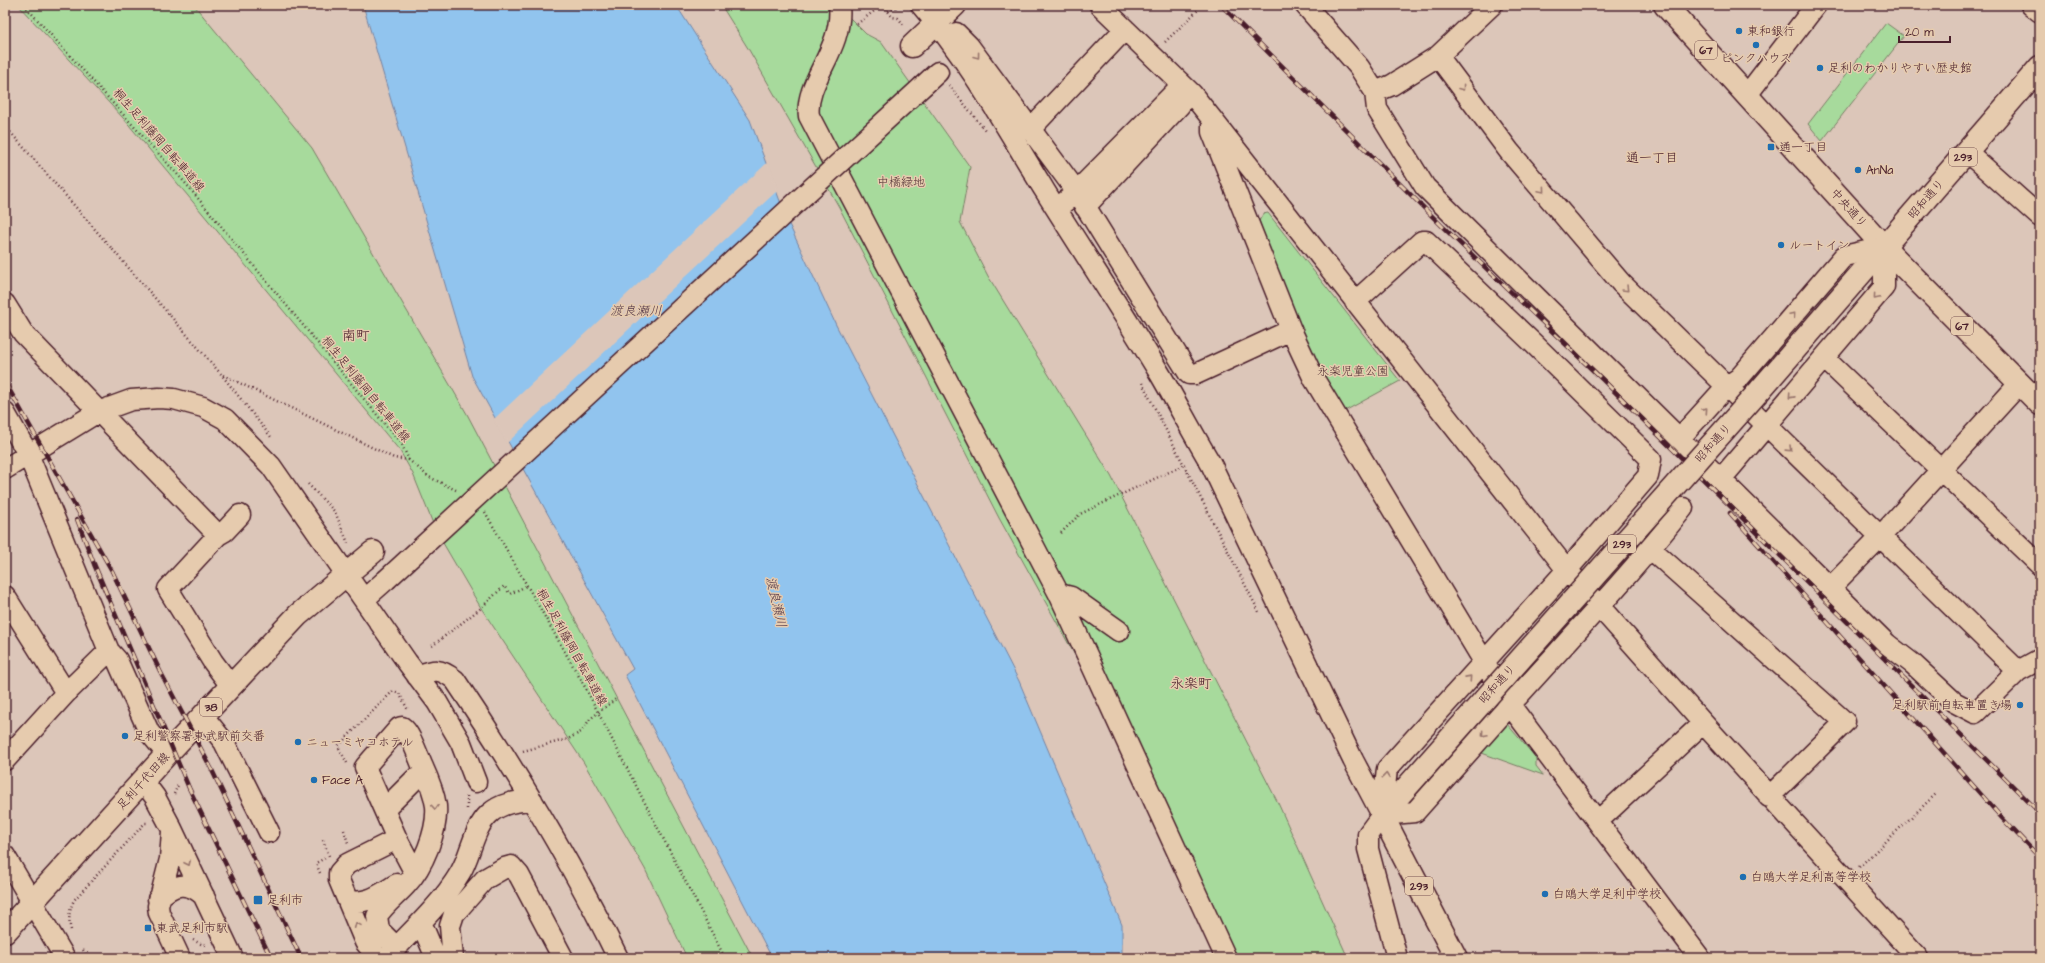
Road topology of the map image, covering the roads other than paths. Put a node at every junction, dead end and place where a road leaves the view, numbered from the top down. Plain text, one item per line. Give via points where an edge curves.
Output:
1 (839, 5) edge
2 (921, 5) edge
3 (956, 5) edge
4 (1100, 5) edge
5 (1305, 5) edge
6 (1665, 5) edge
7 (1816, 5) edge
8 (2031, 5) edge
9 (1489, 6) edge
10 (2040, 12) edge
11 (937, 23) junction
12 (1125, 29) junction
13 (912, 46) dead end
14 (1438, 56) junction
15 (2040, 67) edge
16 (931, 79) dead end
17 (1182, 84) junction
18 (1376, 92) junction
19 (1747, 95) junction
20 (1212, 119) junction
21 (1030, 126) junction
22 (1967, 152) junction
23 (1268, 190) junction
24 (1242, 206) junction
25 (1057, 208) junction
26 (2040, 217) edge
27 (1884, 247) junction
28 (1355, 302) junction
29 (5, 304) edge
30 (1291, 330) junction
31 (1824, 358) junction
32 (2020, 383) junction
33 (1726, 387) junction
34 (2040, 404) edge
35 (98, 412) junction
36 (5, 413) edge
37 (1764, 425) junction
38 (1679, 439) junction
39 (28, 454) junction
40 (5, 469) edge
41 (1941, 470) junction
42 (1721, 479) junction
43 (1683, 508) dead end
44 (240, 515) dead end
45 (218, 535) junction
46 (1880, 538) junction
47 (1651, 549) junction
48 (373, 552) dead end
49 (2040, 565) edge
50 (1566, 570) junction
51 (346, 574) junction
52 (1830, 588) junction
53 (1059, 594) junction
54 (369, 595) dead end
55 (5, 596) edge
56 (1600, 607) junction
57 (1119, 631) dead end
58 (109, 650) junction
59 (2040, 659) edge
60 (1483, 663) junction
61 (2018, 671) junction
62 (417, 676) junction
63 (231, 686) junction
64 (66, 694) junction
65 (1510, 705) junction
66 (203, 716) junction
67 (1703, 724) junction
68 (166, 754) junction
69 (5, 760) edge
70 (426, 775) junction
71 (143, 781) junction
72 (476, 782) dead end
73 (1770, 797) junction
74 (532, 800) junction
75 (385, 809) junction
76 (1382, 815) junction
77 (1598, 821) junction
78 (172, 829) junction
79 (269, 832) dead end
80 (397, 839) junction
81 (5, 856) edge
82 (411, 879) junction
83 (204, 896) junction
84 (158, 899) junction
85 (348, 900) junction
86 (33, 902) junction
87 (421, 922) junction
88 (5, 932) edge
89 (391, 953) edge
90 (65, 958) edge
91 (180, 958) edge
92 (233, 958) edge
93 (378, 958) edge
94 (436, 958) edge
95 (453, 958) edge
96 (563, 958) edge
97 (618, 958) edge
98 (1226, 958) edge
99 (1397, 958) edge
100 (1456, 958) edge
101 (1700, 958) edge
102 (1918, 958) edge

1 - 53 street via 839,28 832,50 810,97 809,116
2 - 11 street
3 - 11 main road
4 - 12 street
5 - 18 street via 1359,67
6 - 19 main road, 中央通り / 67
7 - 19 street
8 - 10 street
9 - 14 street
11 - 13 main road
11 -> 21 street via 960,35
11 - 25 street via 1016,140
12 - 17 street
12 - 21 street via 1036,123
14 - 18 street
14 -> 33 street via 1509,151 1621,284
15 - 22 main road, 昭和通り / 293
16 - 54 street, bridge
17 - 20 street
17 - 21 street via 1077,171 1069,181
17 - 25 street via 1071,197
17 - 30 street via 1084,204 1189,374 1196,374
18 - 38 street via 1377,110 1425,186
19 - 27 main road, 中央通り / 67
20 - 23 street
20 - 24 street via 1212,132
22 - 26 street
22 - 27 main road, 昭和通り / 293
23 - 24 street via 1250,198
23 - 28 street
24 - 30 street
25 - 76 street via 1159,373 1210,464
27 -> 31 street via 1884,287
27 - 32 main road, 中央通り / 67
33 -> 27 street via 1739,378 1844,256
27 - 76 main road, 昭和通り / 293, bridge
28 - 50 street
28 - 50 street via 1422,241 1426,241 1652,459 1648,476
29 - 35 street via 23,333
30 - 60 street via 1314,378
31 -> 37 street
31 - 41 street
32 - 34 main road, 中央通り / 67
32 - 41 street
33 - 37 street
38 -> 33 street
35 - 39 street
35 - 45 street
35 - 51 street via 131,400 159,398 188,402 225,419 270,466
36 - 39 street
37 - 42 street via 1758,436
37 -> 46 street
38 - 42 street
39 - 40 street
39 - 58 street
41 - 46 street
41 - 49 street
42 - 52 street
43 - 47 street
44 - 45 street
45 - 63 street via 168,589 213,662
46 - 52 street
46 - 61 street
47 - 56 street
47 - 73 street via 1845,722
48 - 51 main road, 足利千代田線 / 38
50 - 56 street
50 - 60 street
51 - 62 street
51 - 63 main road, 足利千代田線 / 38 via 298,615
52 - 61 street via 1887,644 1954,702 1975,713
53 - 57 street via 1071,597
53 - 98 street
55 - 64 street
56 - 65 street
56 - 67 street
58 - 64 street
58 - 68 street via 117,660 149,732
59 - 61 street
60 - 65 street
76 -> 60 street via 1386,769
62 - 72 street via 450,723 467,755
62 - 74 street via 434,670 441,671 455,680
63 - 66 main road, 足利千代田線 / 38
64 - 69 street
65 -> 76 street via 1416,812
65 - 77 street
66 - 68 main road, 足利千代田線 / 38
66 - 79 street via 224,742
67 - 73 street
67 - 77 street
68 - 71 main road, 足利千代田線 / 38
70 - 75 street via 415,779
70 - 75 street via 405,729 399,728 365,767
70 -> 82 street via 436,806 434,824 424,860
71 - 78 street
71 - 86 main road, 足利千代田線 / 38
73 - 102 street
74 - 87 street via 515,801 502,806 481,822 460,873
74 - 97 street
75 - 80 street
76 - 99 street via 1368,834 1368,849
76 - 100 main road, 293
77 - 101 street
78 -> 83 street
78 - 84 street via 170,859
80 - 82 street
80 - 85 street via 343,867 339,873 339,880
81 - 86 street
82 - 85 street via 398,883 365,902
82 - 89 street via 377,916 380,930
83 - 84 street via 190,886 183,886 174,887
83 - 92 street
84 - 91 street via 159,913
93 -> 85 street via 365,942
86 - 88 main road, 足利千代田線 / 38
86 - 90 street
87 - 89 street
87 - 94 street
95 - 96 street via 450,926 454,914 485,879 511,866 519,876

